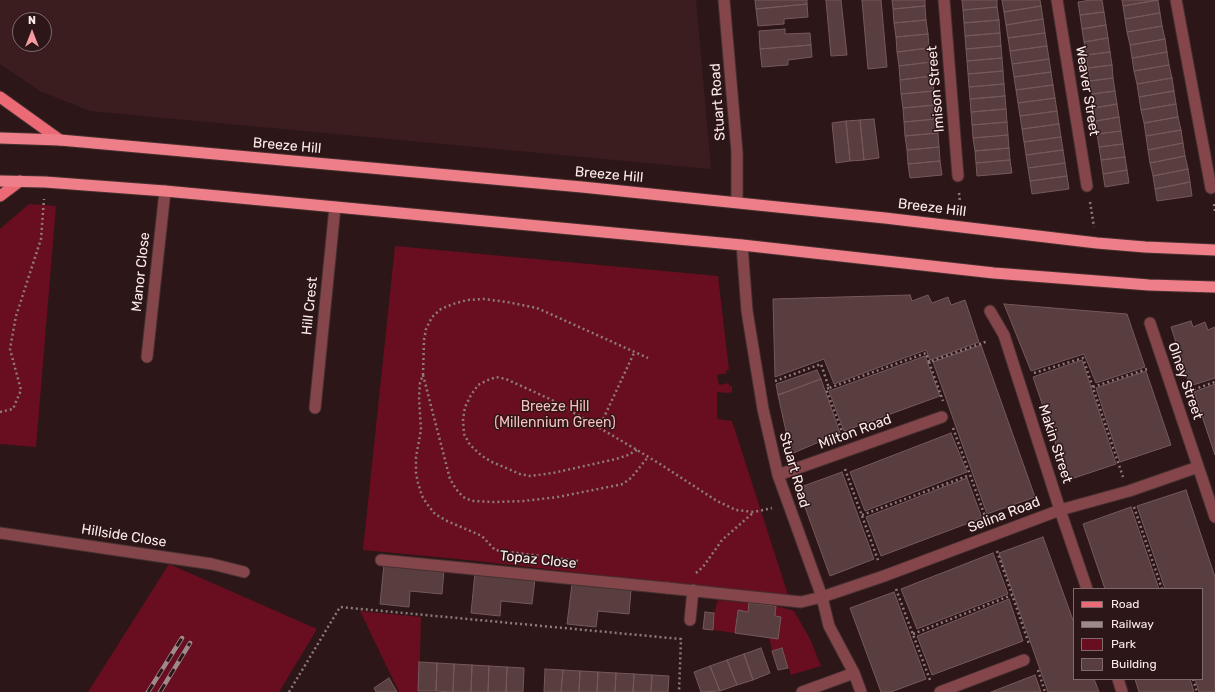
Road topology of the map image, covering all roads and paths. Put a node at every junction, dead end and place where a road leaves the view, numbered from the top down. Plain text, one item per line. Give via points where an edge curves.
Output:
1 (724, 0) edge
2 (944, 0) edge
3 (1057, 0) edge
4 (1176, 0) edge
5 (0, 97) edge
6 (0, 138) edge
7 (60, 140) junction
8 (958, 176) dead end
9 (0, 181) edge
10 (20, 182) junction
11 (45, 182) junction
12 (1087, 186) joint
13 (1211, 188) dead end
14 (165, 191) junction
15 (0, 196) edge
16 (737, 202) junction
17 (335, 207) junction
18 (1097, 243) junction
19 (742, 245) junction
20 (1215, 250) edge
21 (1215, 287) edge
22 (990, 311) dead end
23 (1150, 323) dead end
24 (1004, 335) junction
25 (634, 352) junction
26 (147, 357) dead end
27 (648, 358) dead end
28 (929, 362) junction
29 (1163, 363) junction
30 (423, 375) junction
31 (1018, 378) junction
32 (1215, 382) edge
33 (759, 386) junction
34 (1093, 387) junction
35 (830, 388) junction
36 (1174, 396) junction
37 (315, 408) dead end
38 (0, 412) edge
39 (946, 415) junction
40 (599, 428) junction
41 (637, 450) junction
42 (844, 451) junction
43 (648, 457) junction
44 (1198, 467) junction
45 (778, 475) junction
46 (970, 475) junction
47 (1128, 492) junction
48 (788, 505) junction
49 (1060, 510) junction
50 (754, 512) junction
51 (862, 516) junction
52 (1215, 517) edge
53 (0, 533) edge
54 (992, 536) junction
55 (381, 560) dead end
56 (584, 562) dead end
57 (244, 572) dead end
58 (695, 574) dead end
59 (887, 575) junction
60 (1087, 588) edge
61 (1162, 588) edge
62 (693, 590) junction
63 (1012, 595) junction
64 (822, 598) junction
65 (690, 620) dead end
66 (913, 634) junction
67 (1030, 647) dead end
68 (1024, 660) dead end
69 (1038, 670) dead end
70 (854, 673) junction
71 (1118, 680) edge
72 (1192, 680) edge
73 (936, 688) edge
74 (289, 692) edge
75 (679, 692) edge
76 (802, 692) edge
77 (861, 692) edge
78 (1045, 692) edge
79 (1122, 692) edge
80 (1197, 692) edge

1 - 16 street, Stuart Road via 737,152
2 - 8 street, Imison Street
3 - 12 street, Weaver Street
4 - 13 street
5 - 7 main road
6 - 7 highway, Breeze Hill
7 - 16 highway, Breeze Hill
9 - 10 highway
10 - 11 highway
10 - 15 main road
11 - 14 highway
11 - 38 path via 41,239 16,316 10,349 21,390 13,409
12 - 18 path
14 - 17 highway
14 - 26 street, Manor Close
16 - 18 highway, Breeze Hill
17 - 19 highway
17 - 37 street, Hill Crest
18 - 20 highway, Breeze Hill
19 - 21 highway via 994,273 1149,285
19 - 33 street, Stuart Road via 747,311
22 - 24 street, Makin Street
23 - 29 street, Olney Street
24 - 28 path
24 - 31 street, Makin Street
25 - 27 path
25 - 30 path via 537,308 507,302 467,300 441,310 432,317 424,340
25 - 40 path
28 - 35 path via 926,353
28 - 39 path
29 - 34 path
29 - 36 street, Olney Street
30 - 43 path via 450,480 462,496 472,501 524,501 623,484
30 - 56 path via 420,383 421,430 416,473 422,496 435,514 482,536 495,550
31 - 34 path via 1083,358
31 - 49 street, Makin Street
32 - 36 path
33 - 35 path via 821,364
33 - 45 street, Stuart Road
34 - 47 path
35 - 42 path via 826,389
36 - 44 street, Olney Street
39 - 42 street, Milton Road
39 - 46 path
40 - 41 path
40 - 41 path via 552,400 496,377 478,385 470,395 463,419 464,434 470,445 482,456 507,470 530,476 616,459
41 - 43 path
42 - 45 street, Milton Road
42 - 51 path
43 - 50 path via 717,501 736,510
44 - 47 street, Selina Road
44 - 52 street, Olney Street
45 - 48 street, Stuart Road
46 - 51 path
46 - 54 path
47 - 49 street, Selina Road
47 - 61 path
48 - 50 path
48 - 64 street, Stuart Road
49 - 54 street, Selina Road
49 - 60 street, Makin Street
50 - 58 path via 722,540
51 - 59 path
53 - 57 street, Hillside Close via 212,564
54 - 59 street, Selina Road
54 - 63 path
55 - 62 street, Topaz Close
59 - 64 street, Selina Road
59 - 66 path
62 - 64 street, Topaz Close via 801,602
62 - 65 street
63 - 66 path
63 - 67 path
64 - 70 street, Stuart Road via 830,626
66 - 73 path
68 - 73 street
69 - 78 path
70 - 76 street
70 - 77 street, Stuart Road
71 - 79 street
72 - 80 path
74 - 75 path via 340,607 681,639

